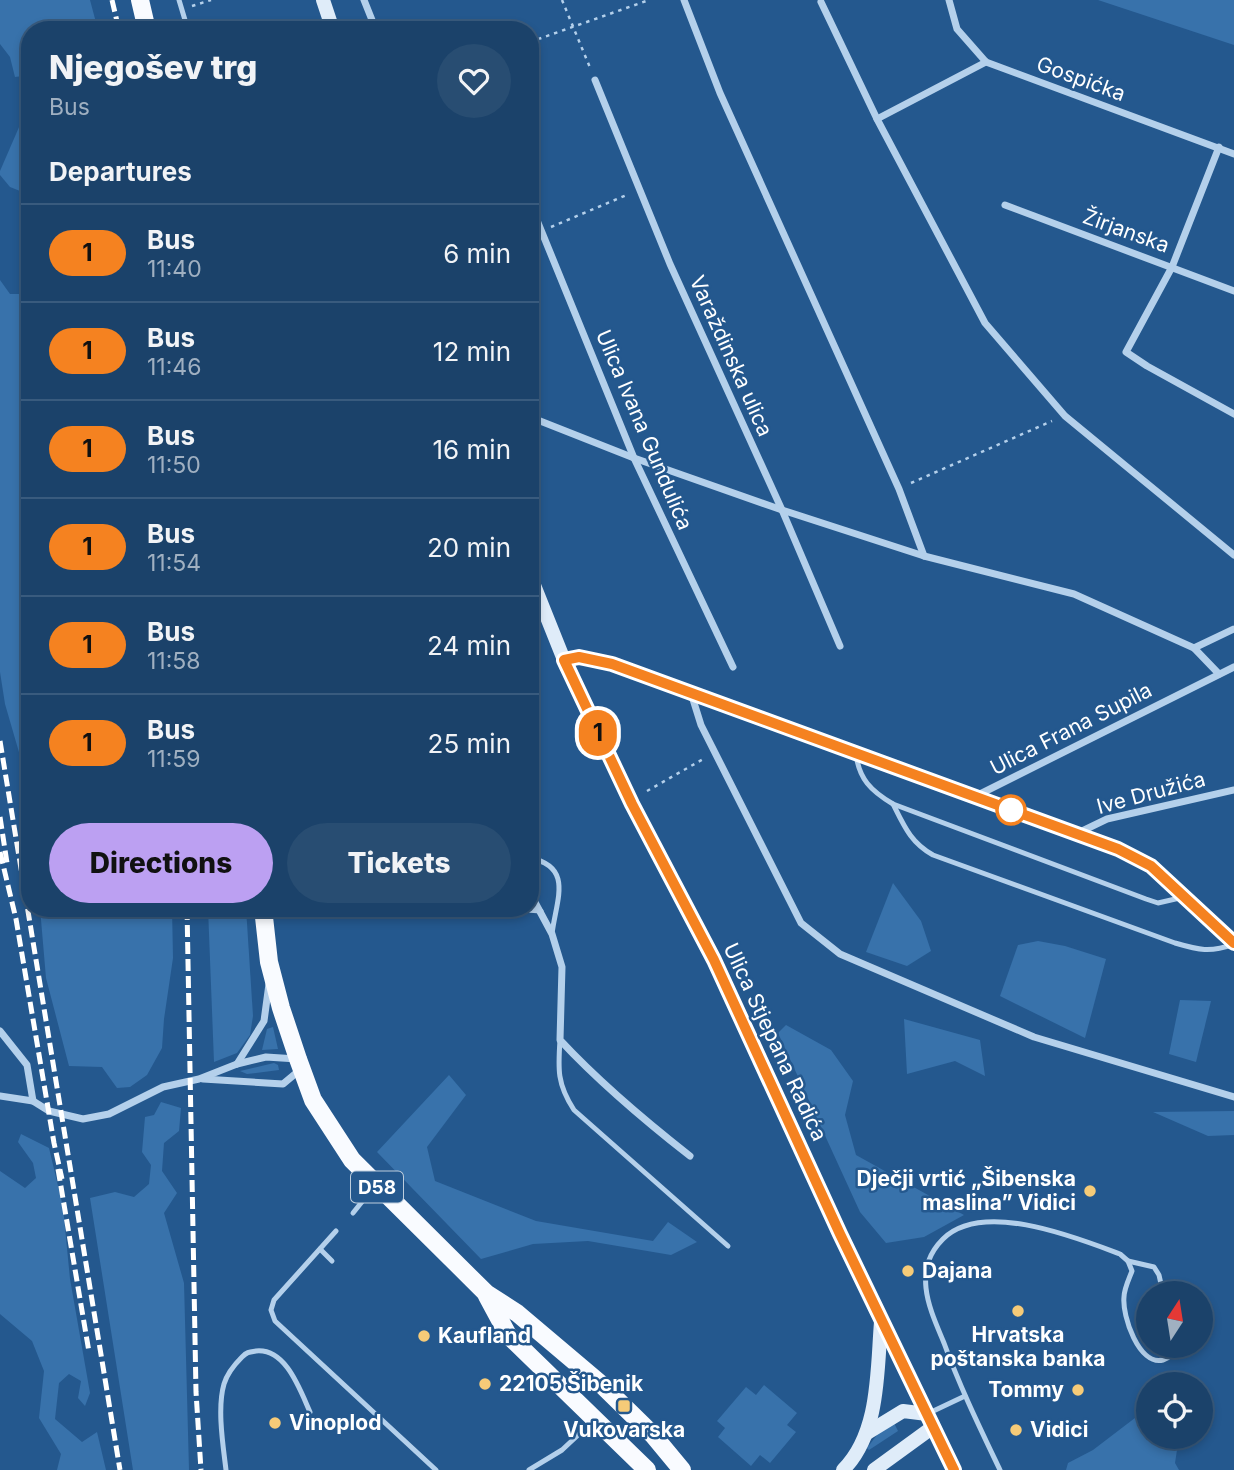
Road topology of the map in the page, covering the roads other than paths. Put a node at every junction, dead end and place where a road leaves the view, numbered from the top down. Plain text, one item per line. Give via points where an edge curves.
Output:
1 (141, 0) edge
2 (179, 0) edge
3 (323, 0) edge
4 (364, 0) edge
5 (684, 0) edge
6 (949, 0) edge
7 (821, 2) dead end
8 (145, 21) edge
9 (185, 21) edge
10 (330, 21) edge
11 (372, 21) edge
12 (986, 62) junction
13 (595, 80) road end
14 (877, 119) junction
15 (1219, 147) junction
16 (1234, 154) edge
17 (1005, 205) dead end
18 (539, 224) edge
19 (1172, 267) junction
20 (1234, 291) edge
21 (1234, 414) edge
22 (539, 421) edge
23 (634, 458) junction
24 (782, 509) junction
25 (1234, 555) edge
26 (924, 556) junction
27 (539, 598) edge
28 (1234, 629) edge
29 (839, 646) dead end
30 (1194, 648) junction
31 (564, 660) junction
32 (733, 667) dead end
33 (1234, 667) edge
34 (1219, 674) junction
35 (691, 693) junction
36 (856, 754) junction
37 (1234, 790) edge
38 (974, 797) junction
39 (893, 804) junction
40 (1078, 833) junction
41 (539, 861) edge
42 (1184, 897) junction
43 (539, 908) edge
44 (541, 911) joint
45 (264, 917) edge
46 (552, 934) junction
47 (1234, 944) edge
48 (269, 962) junction
49 (0, 1031) edge
50 (560, 1040) junction
51 (237, 1064) junction
52 (300, 1064) junction
53 (199, 1079) junction
54 (0, 1096) edge
55 (1234, 1097) edge
56 (33, 1101) junction
57 (690, 1156) dead end
58 (375, 1186) junction
59 (353, 1213) dead end
60 (337, 1231) dead end
61 (728, 1246) dead end
62 (320, 1249) junction
63 (332, 1261) dead end
64 (1128, 1261) junction
65 (1160, 1281) edge
66 (486, 1293) junction
67 (882, 1321) junction
68 (1136, 1339) edge
69 (1148, 1358) edge
70 (1166, 1358) edge
71 (965, 1396) junction
72 (310, 1412) dead end
73 (596, 1418) junction
74 (930, 1420) junction
75 (867, 1433) junction
76 (226, 1470) edge
77 (436, 1470) edge
78 (529, 1470) edge
79 (647, 1470) edge
80 (682, 1470) edge
81 (843, 1470) edge
82 (874, 1470) edge
83 (954, 1470) edge
84 (1000, 1470) edge

1 - 8 main road
2 - 9 lane
3 - 10 main road
4 - 11 street
5 - 26 street via 720,93 899,489
6 - 12 street, Gospićka via 957,29
7 - 14 street
12 - 14 street
12 - 15 street, Gospićka
13 - 24 street, Varaždinska ulica via 670,264
14 - 25 street via 985,323 1065,416
15 - 16 street, Gospićka
15 - 19 street
17 - 19 street, Žirjanska
18 - 23 street, Ulica Ivana Gundulića
19 - 20 street, Žirjanska
19 - 21 street via 1126,352
22 - 23 street
23 - 24 street
23 - 32 street, Ulica Ivana Gundulića
24 - 26 street
24 - 29 street, Varaždinska ulica
26 - 30 street via 1074,594
27 - 31 main road, Ulica Stjepana Radića
28 - 30 street
30 - 34 street
31 - 35 street, Ulica Frana Supila via 590,658
31 - 67 main road, Ulica Stjepana Radića via 632,804 714,960
33 - 34 street, Ulica Frana Supila
34 - 38 street, Ulica Frana Supila
35 - 36 street, Ulica Frana Supila
35 - 55 street via 701,725 801,923 840,954 1034,1037
36 - 38 street, Ulica Frana Supila
36 - 39 lane via 862,778 874,793
37 - 40 street, Ive Družića via 1107,819
38 - 40 street
39 - 42 lane via 1158,903
39 - 47 lane via 909,835 933,855 1198,950
40 - 42 street via 1151,866
41 - 46 lane via 552,866 560,878
42 - 47 street
43 - 44 street
44 - 46 street
45 - 48 main road, D58
46 - 50 street via 562,967
48 - 51 street via 264,1021
48 - 52 main road, D58
49 - 56 street via 27,1065
50 - 57 street via 612,1093
50 - 61 lane via 558,1073 562,1093 574,1110
51 - 52 street via 266,1057
51 - 53 street
52 - 53 street via 283,1084
52 - 58 main road, D58 via 323,1119
53 - 56 street via 163,1087 108,1114 83,1119 49,1111
54 - 56 street
58 - 59 lane
58 - 66 main road, D58
60 - 62 lane
62 - 63 lane
62 - 77 lane via 274,1300 275,1321
64 - 65 lane via 1154,1266
64 - 68 lane via 1132,1271 1124,1298
64 - 71 lane via 1095,1245 1025,1226 990,1221 967,1224 949,1233 928,1261 927,1291
66 - 73 main road, D58 via 508,1335
66 - 80 main road, D58 via 517,1313 601,1384
67 - 74 main road, Ulica Stjepana Radića
67 - 75 main road
69 - 70 lane
71 - 74 lane
71 - 84 lane
72 - 76 lane via 288,1368 274,1355 261,1350 247,1352 224,1384 221,1428
73 - 78 lane via 562,1450
73 - 79 main road, D58
74 - 75 main road via 903,1411
74 - 82 main road
74 - 83 street, Ulica Stjepana Radića
75 - 81 main road

